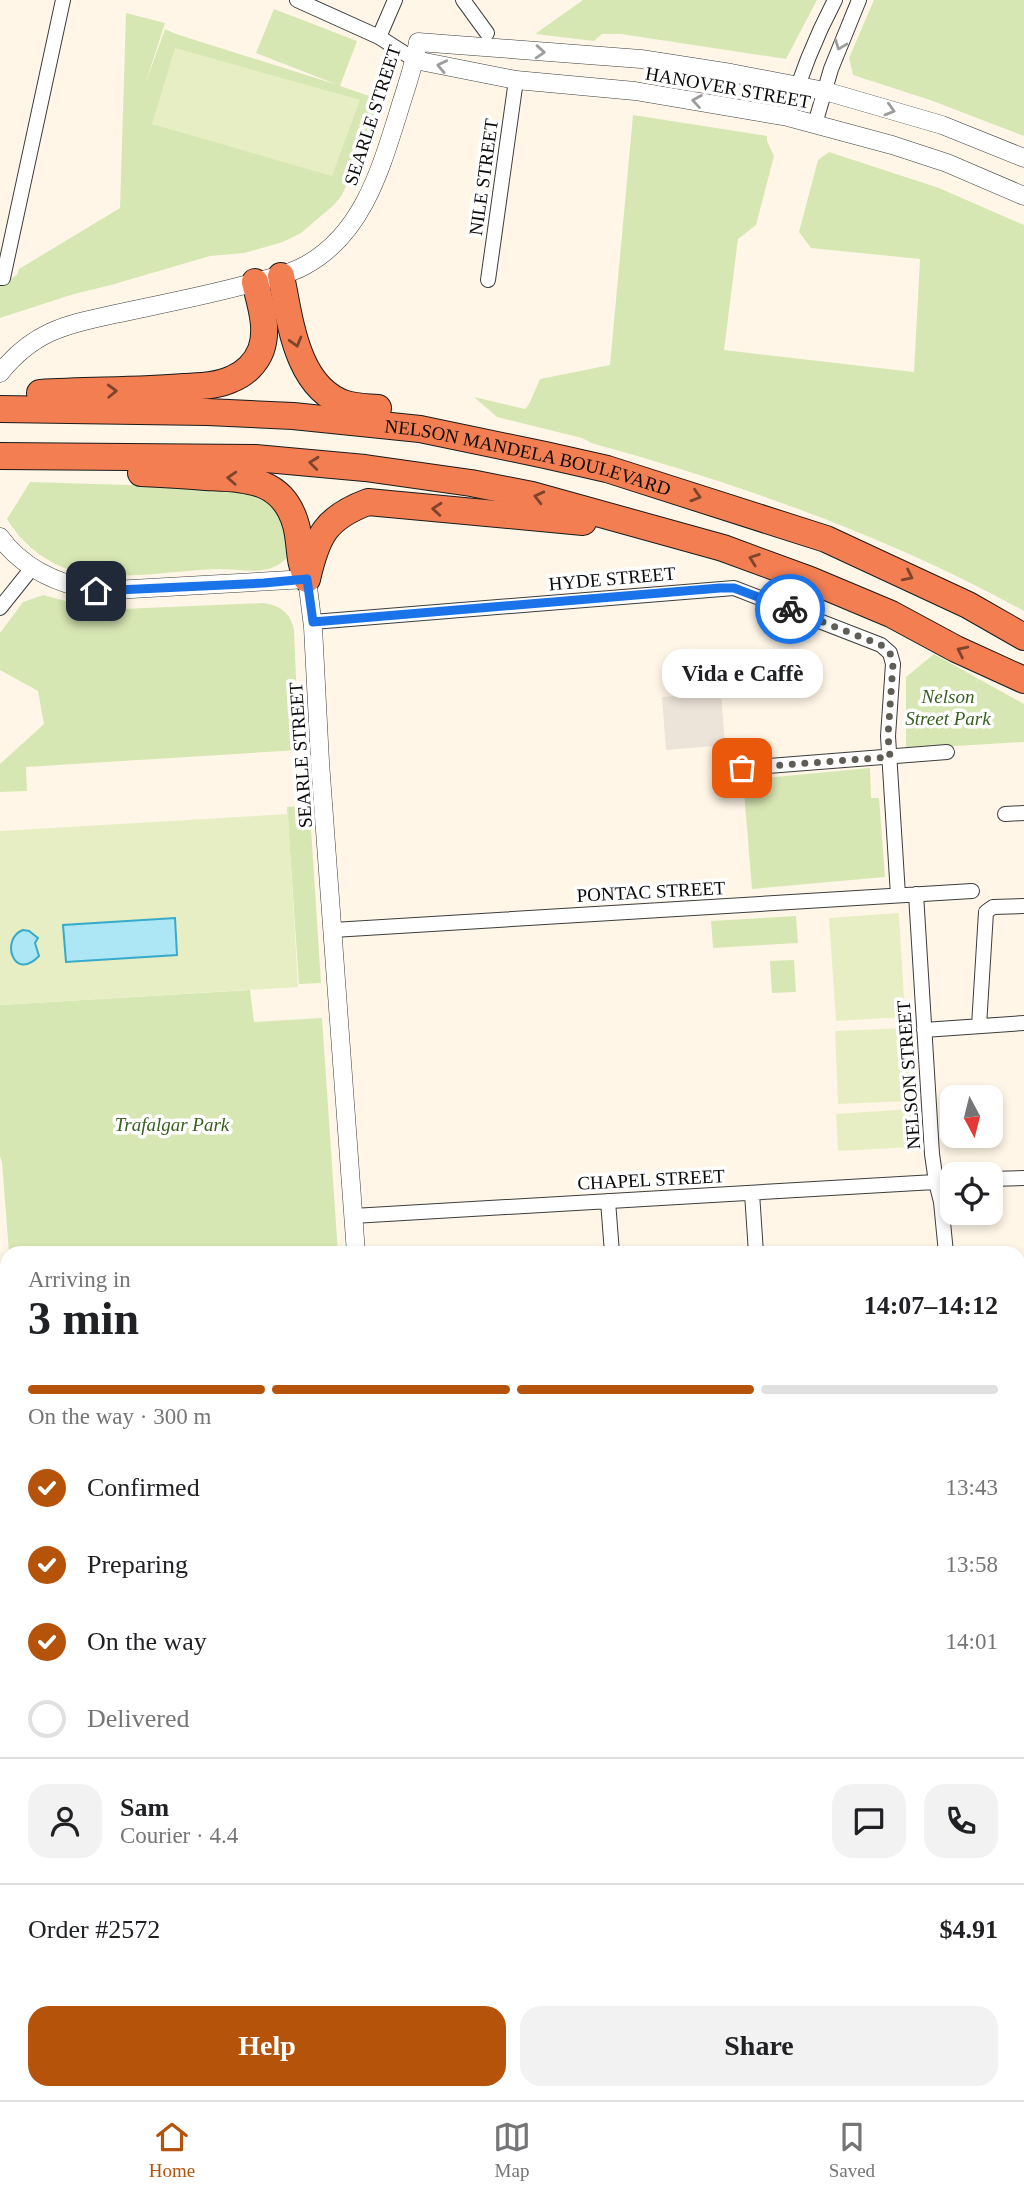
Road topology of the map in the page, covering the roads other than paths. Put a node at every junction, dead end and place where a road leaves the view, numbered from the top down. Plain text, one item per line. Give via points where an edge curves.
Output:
1 (63, 0) edge
2 (297, 0) edge
3 (395, 0) edge
4 (463, 0) edge
5 (835, 0) edge
6 (859, 0) edge
7 (487, 33) dead end
8 (379, 37) junction
9 (417, 51) junction
10 (516, 80) junction
11 (797, 85) junction
12 (825, 91) junction
13 (788, 117) junction
14 (815, 124) junction
15 (1024, 158) edge
16 (1024, 196) edge
17 (281, 276) junction
18 (0, 278) edge
19 (488, 280) dead end
20 (255, 282) junction
21 (0, 373) edge
22 (0, 396) edge
23 (45, 401) junction
24 (0, 409) edge
25 (0, 456) edge
26 (34, 461) junction
27 (0, 465) edge
28 (607, 469) junction
29 (0, 537) edge
30 (723, 548) junction
31 (32, 568) junction
32 (307, 579) junction
33 (0, 608) edge
34 (313, 622) junction
35 (1024, 637) edge
36 (1024, 680) edge
37 (947, 752) dead end
38 (890, 757) junction
39 (742, 768) dead end
40 (1024, 813) edge
41 (1005, 814) dead end
42 (972, 891) dead end
43 (916, 894) junction
44 (898, 895) junction
45 (1024, 906) edge
46 (333, 930) junction
47 (1024, 1023) edge
48 (979, 1026) junction
49 (924, 1030) junction
50 (1024, 1178) edge
51 (1003, 1179) edge
52 (936, 1182) junction
53 (940, 1182) edge
54 (752, 1193) junction
55 (608, 1201) junction
56 (353, 1216) junction
57 (355, 1246) edge
58 (611, 1246) edge
59 (756, 1246) edge
60 (945, 1246) edge

1 - 18 street
2 - 8 street
3 - 8 street
4 - 7 street
5 - 11 street
6 -> 12 street
8 - 9 street
10 -> 9 street, HANOVER STREET
9 -> 11 street, HANOVER STREET via 641,60
9 - 17 street, SEARLE STREET via 382,163 356,219 320,257
13 -> 10 street, HANOVER STREET via 635,91
10 - 19 street, NILE STREET
11 - 12 street, HANOVER STREET
11 - 13 street
12 - 14 street
12 -> 15 street, HANOVER STREET via 942,125
13 - 14 street, HANOVER STREET
14 - 16 street, HANOVER STREET via 947,163
17 - 20 street, SEARLE STREET
17 -> 28 highway via 303,364 316,385 344,404 433,416 544,440
20 - 21 street, SEARLE STREET via 69,324 36,338
23 -> 20 highway via 233,379 247,370 261,349 263,322
22 - 23 highway
23 - 24 highway, NELSON MANDELA BOULEVARD
23 - 28 highway, NELSON MANDELA BOULEVARD via 396,426
25 - 26 highway, NELSON MANDELA BOULEVARD
26 - 27 highway
30 -> 26 highway, NELSON MANDELA BOULEVARD via 532,495 365,468 255,457
32 -> 26 highway via 287,505 273,490 251,479
28 -> 35 highway, NELSON MANDELA BOULEVARD via 826,539 968,605
29 - 31 street
30 -> 32 highway via 576,521 368,502 345,511 328,525
36 -> 30 highway, NELSON MANDELA BOULEVARD via 891,614
31 - 32 street via 52,580 96,591
31 - 33 street
32 - 34 street, SEARLE STREET
34 - 38 street, HYDE STREET via 734,588 881,645 890,653
34 - 46 street, SEARLE STREET
37 - 38 street
38 - 39 street
38 - 44 street
40 - 41 street
42 - 43 street, PONTAC STREET
43 - 44 street, PONTAC STREET
43 - 49 street, NELSON STREET
44 - 46 street, PONTAC STREET
45 - 48 street via 993,907 986,912
46 - 56 street, SEARLE STREET
47 - 48 street
48 - 49 street
49 - 52 street, NELSON STREET
50 - 51 street
52 - 53 street, CHAPEL STREET
52 - 54 street, CHAPEL STREET
52 - 60 street, NELSON STREET
54 - 55 street, CHAPEL STREET
54 - 59 street
55 - 56 street, CHAPEL STREET
55 - 58 street
56 - 57 street, SEARLE STREET

